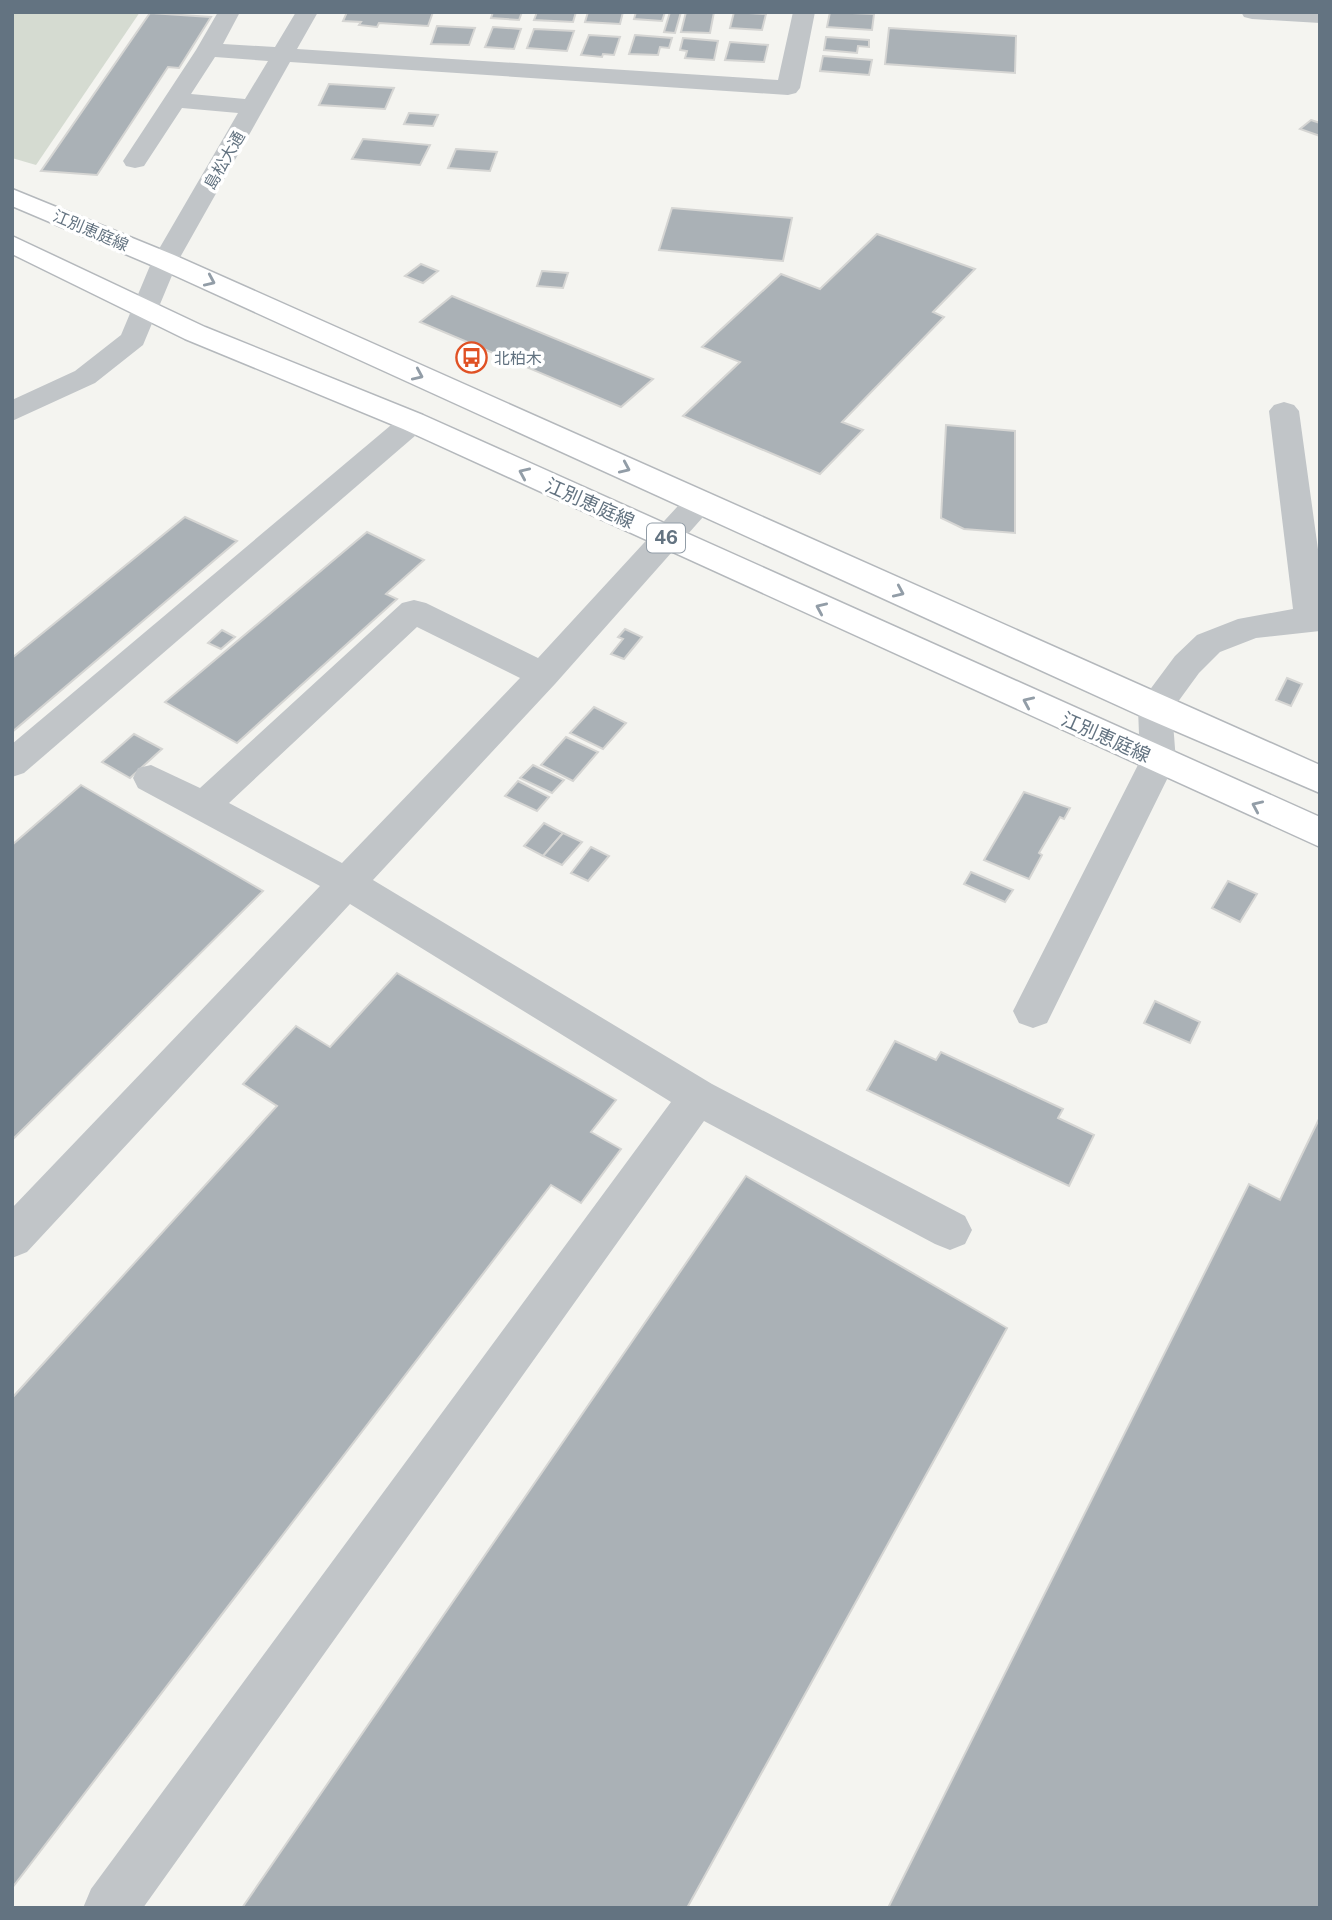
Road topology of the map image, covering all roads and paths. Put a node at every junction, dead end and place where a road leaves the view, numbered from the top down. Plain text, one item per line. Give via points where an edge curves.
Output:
1 (229, 12) edge
2 (307, 12) edge
3 (804, 12) edge
4 (1252, 12) edge
5 (1320, 16) edge
6 (208, 50) junction
7 (285, 55) junction
8 (175, 100) junction
9 (255, 107) junction
10 (135, 161) dead end
11 (12, 197) edge
12 (12, 244) edge
13 (165, 261) junction
14 (144, 309) junction
15 (1284, 411) dead end
16 (12, 412) edge
17 (413, 422) junction
18 (700, 501) junction
19 (667, 538) junction
20 (1315, 619) edge
21 (543, 675) junction
22 (1155, 708) junction
23 (1158, 761) junction
24 (12, 764) edge
25 (151, 778) dead end
26 (1320, 780) edge
27 (203, 806) junction
28 (1320, 834) edge
29 (345, 882) junction
30 (1033, 1011) dead end
31 (698, 1097) junction
32 (950, 1230) dead end
33 (12, 1238) edge
34 (110, 1908) edge

1 - 6 street
2 - 7 street, 島松大通
3 - 7 street via 788,88
4 - 5 street
6 - 7 street
6 - 8 street
7 - 9 street, 島松大通
8 - 9 street
8 - 10 street
9 - 13 street, 島松大通
11 - 13 main road, 江別恵庭線 / 46
12 - 14 main road, 江別恵庭線 / 46
13 - 14 street, 島松大通
13 -> 18 main road, 江別恵庭線 / 46
14 - 16 street, 島松大通 via 132,339 85,377
14 - 17 main road, 江別恵庭線 / 46
15 - 20 street
19 -> 17 main road, 江別恵庭線 / 46
17 - 24 street
18 - 19 street
18 -> 22 main road, 江別恵庭線 / 46
19 - 21 street
23 -> 19 main road, 江別恵庭線 / 46
20 - 22 street via 1230,634 1200,649
21 - 27 street via 414,611
21 - 29 street
22 - 23 street
22 - 26 main road, 江別恵庭線 / 46
28 -> 23 main road, 江別恵庭線 / 46
23 - 30 street
25 - 27 street
27 - 29 street
29 - 31 street
29 - 33 street
31 - 32 street
31 - 34 street

